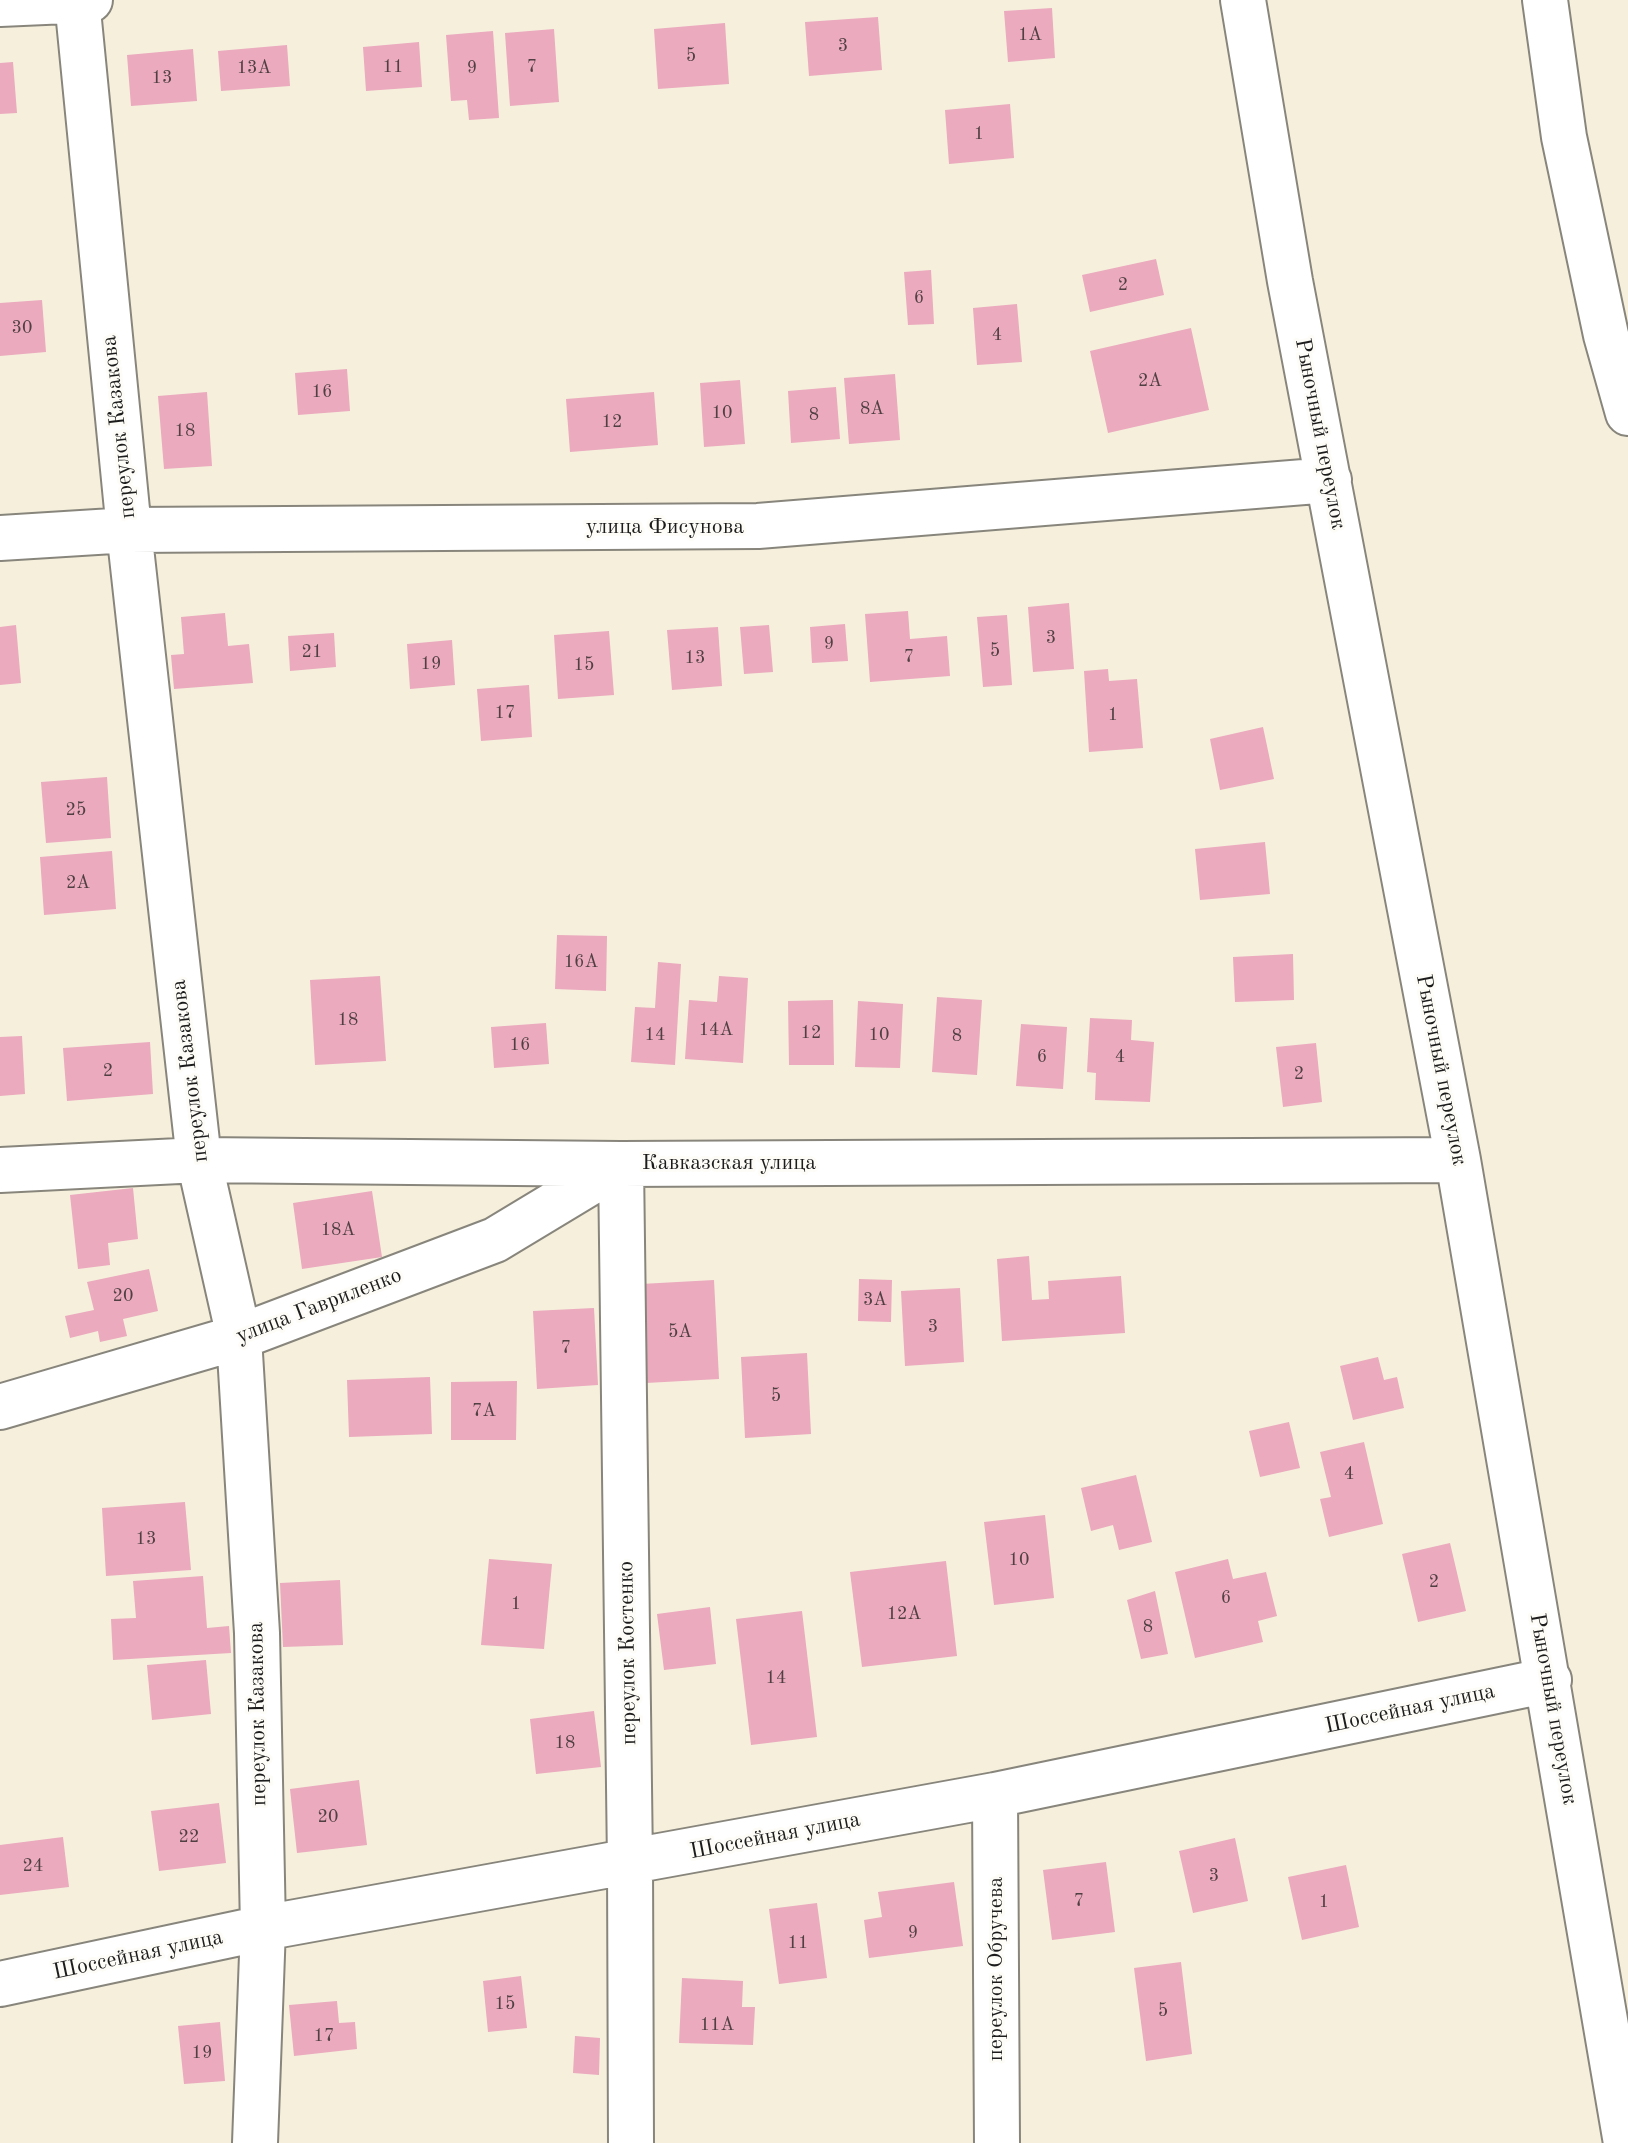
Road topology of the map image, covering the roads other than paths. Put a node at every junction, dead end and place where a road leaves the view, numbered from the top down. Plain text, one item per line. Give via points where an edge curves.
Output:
1 (77, 0) edge
2 (90, 0) edge
3 (1243, 0) edge
4 (1545, 0) edge
5 (0, 4) edge
6 (1628, 413) edge
7 (1329, 480) junction
8 (129, 530) junction
9 (0, 538) edge
10 (199, 1160) junction
11 (1458, 1160) junction
12 (621, 1164) junction
13 (0, 1170) edge
14 (239, 1337) junction
15 (0, 1407) edge
16 (1549, 1680) junction
17 (995, 1795) junction
18 (630, 1863) junction
19 (263, 1928) junction
20 (0, 1984) edge
21 (255, 2143) edge
22 (631, 2143) edge
23 (997, 2143) edge
24 (1626, 2143) edge

1 - 2 street
1 - 5 street
1 - 8 street, переулок Казакова
3 - 7 street, Рыночный переулок
4 - 6 street via 1564,137
7 - 8 street, улица Фисунова via 758,526
7 - 11 street, Рыночный переулок
8 - 9 street, улица Фисунова
8 - 10 street, переулок Казакова
10 - 12 street, Кавказская улица
10 - 13 street, Кавказская улица
10 - 14 street, переулок Казакова
11 - 12 street, Кавказская улица
11 - 16 street, Рыночный переулок
12 - 14 street, улица Гавриленко via 495,1240
12 - 18 street, переулок Костенко
14 - 15 street, улица Гавриленко
14 - 19 street, переулок Казакова via 257,1633
16 - 17 street, Шоссейная улица
16 - 24 street, Рыночный переулок
17 - 18 street, Шоссейная улица
17 - 23 street, переулок Обручева
18 - 19 street, Шоссейная улица
18 - 22 street, переулок Костенко
19 - 20 street, Шоссейная улица
19 - 21 street, переулок Казакова

